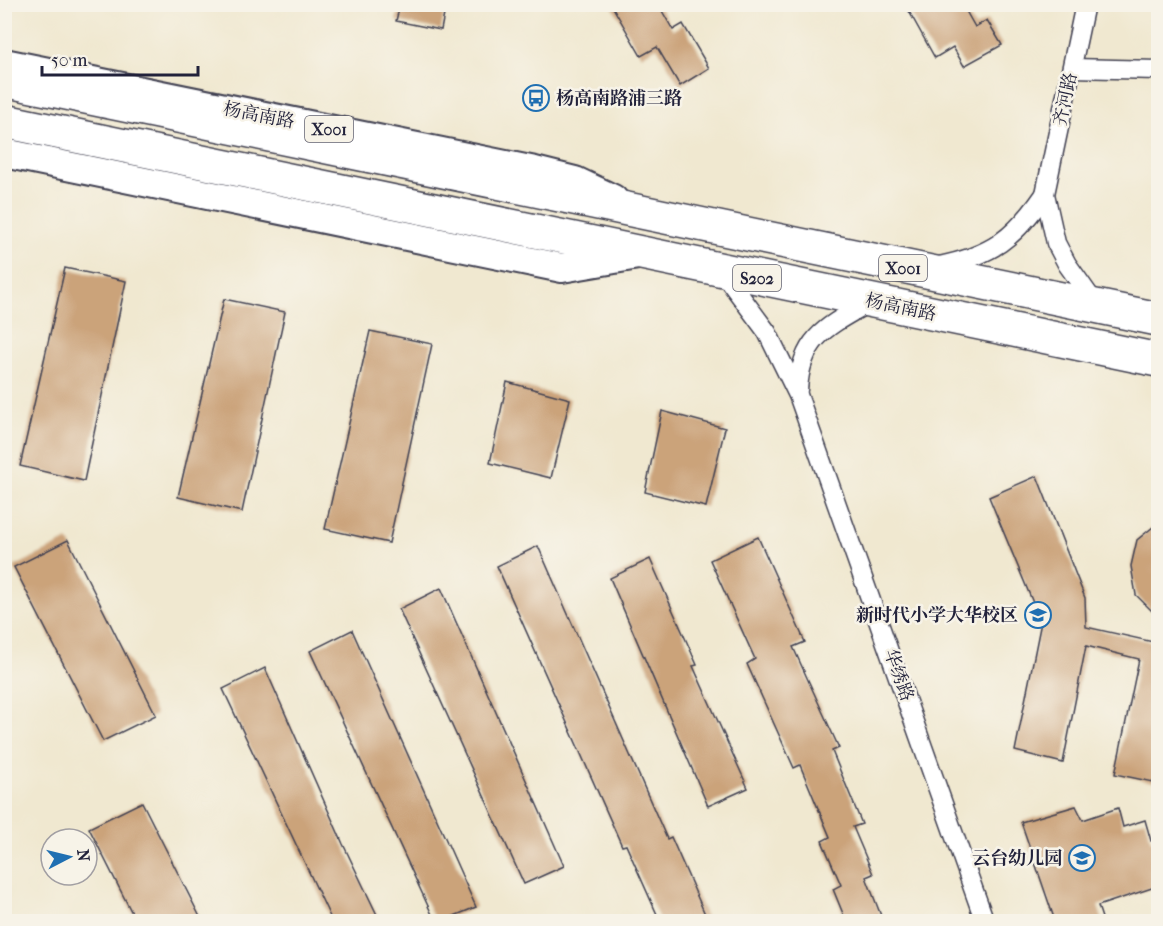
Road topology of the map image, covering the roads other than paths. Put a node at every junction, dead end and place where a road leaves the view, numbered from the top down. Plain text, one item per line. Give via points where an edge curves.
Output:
1 (1085, 4) edge
2 (4, 63) edge
3 (1072, 68) junction
4 (1158, 70) edge
5 (4, 80) edge
6 (4, 121) edge
7 (4, 153) edge
8 (1045, 194) junction
9 (648, 215) junction
10 (643, 254) junction
11 (721, 270) junction
12 (918, 271) junction
13 (871, 301) junction
14 (1099, 309) junction
15 (1158, 319) edge
16 (1158, 360) edge
17 (798, 395) junction
18 (985, 921) edge

1 - 3 street, 齐河路
2 - 9 main road, 杨高南路 / X001 via 535,171 575,181
3 - 4 street
3 - 8 street, 齐河路
5 - 9 highway, 杨高南路 / X001
6 - 10 highway, 杨高南路
7 - 10 main road, 杨高南路 via 562,268
8 - 12 street, 齐河路 via 1030,216 994,249 971,260
8 - 14 street, 齐河路 via 1056,243
9 - 12 highway, 杨高南路 / X001
10 - 11 highway, 杨高南路 / S202
11 - 13 highway, 杨高南路 / S202
11 - 17 street, 华绣路 via 767,332
12 - 14 highway, 杨高南路 / X001
13 - 16 highway, 杨高南路 / X001
13 - 17 street, 华绣路 via 824,329 807,348 799,368
14 - 15 highway, 杨高南路 / X001
17 - 18 street, 华绣路

